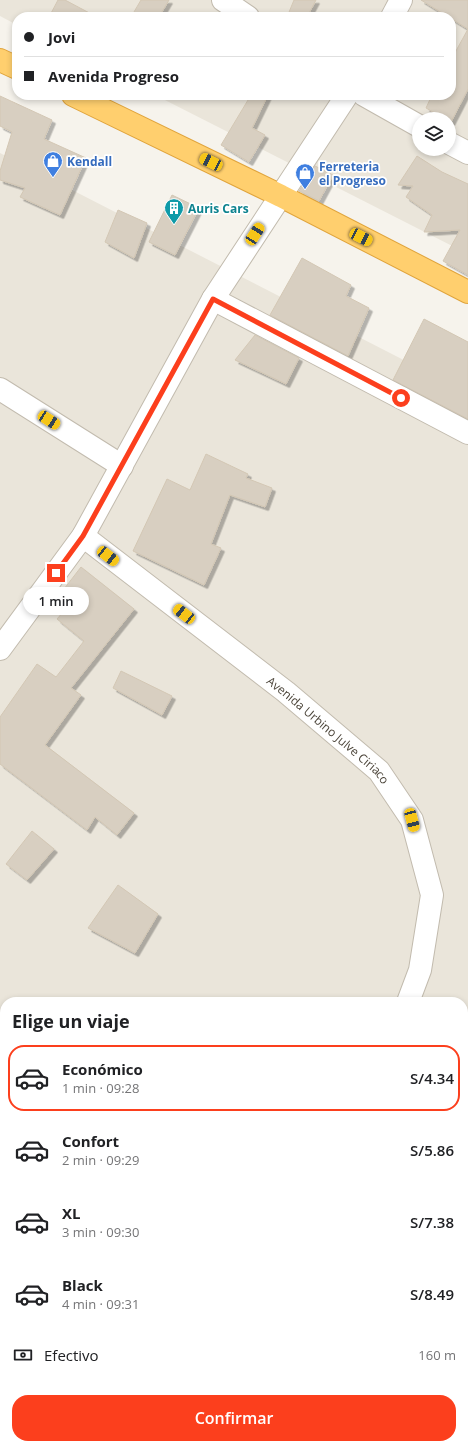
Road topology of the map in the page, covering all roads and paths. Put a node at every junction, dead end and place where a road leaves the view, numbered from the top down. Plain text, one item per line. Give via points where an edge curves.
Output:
1 (223, 0) edge
2 (401, 0) edge
3 (241, 12) edge
4 (395, 12) edge
5 (0, 60) edge
6 (12, 66) edge
7 (83, 100) edge
8 (345, 100) edge
9 (373, 100) edge
10 (412, 122) edge
11 (456, 147) edge
12 (468, 153) edge
13 (281, 196) junction
14 (468, 292) edge
15 (213, 299) junction
16 (0, 388) edge
17 (468, 433) edge
18 (122, 466) junction
19 (83, 536) junction
20 (1, 646) edge
21 (410, 997) edge

1 - 3 street
2 - 4 street
5 - 6 highway
7 - 13 highway
8 - 13 street
9 - 10 street
11 - 12 street
13 - 14 highway
13 - 15 street
15 - 17 street
15 - 18 street
16 - 18 street
18 - 19 street
19 - 20 street
19 - 21 street, Avenida Urbino Julve Ciriaco via 286,692 379,771 412,820 432,895 420,970

